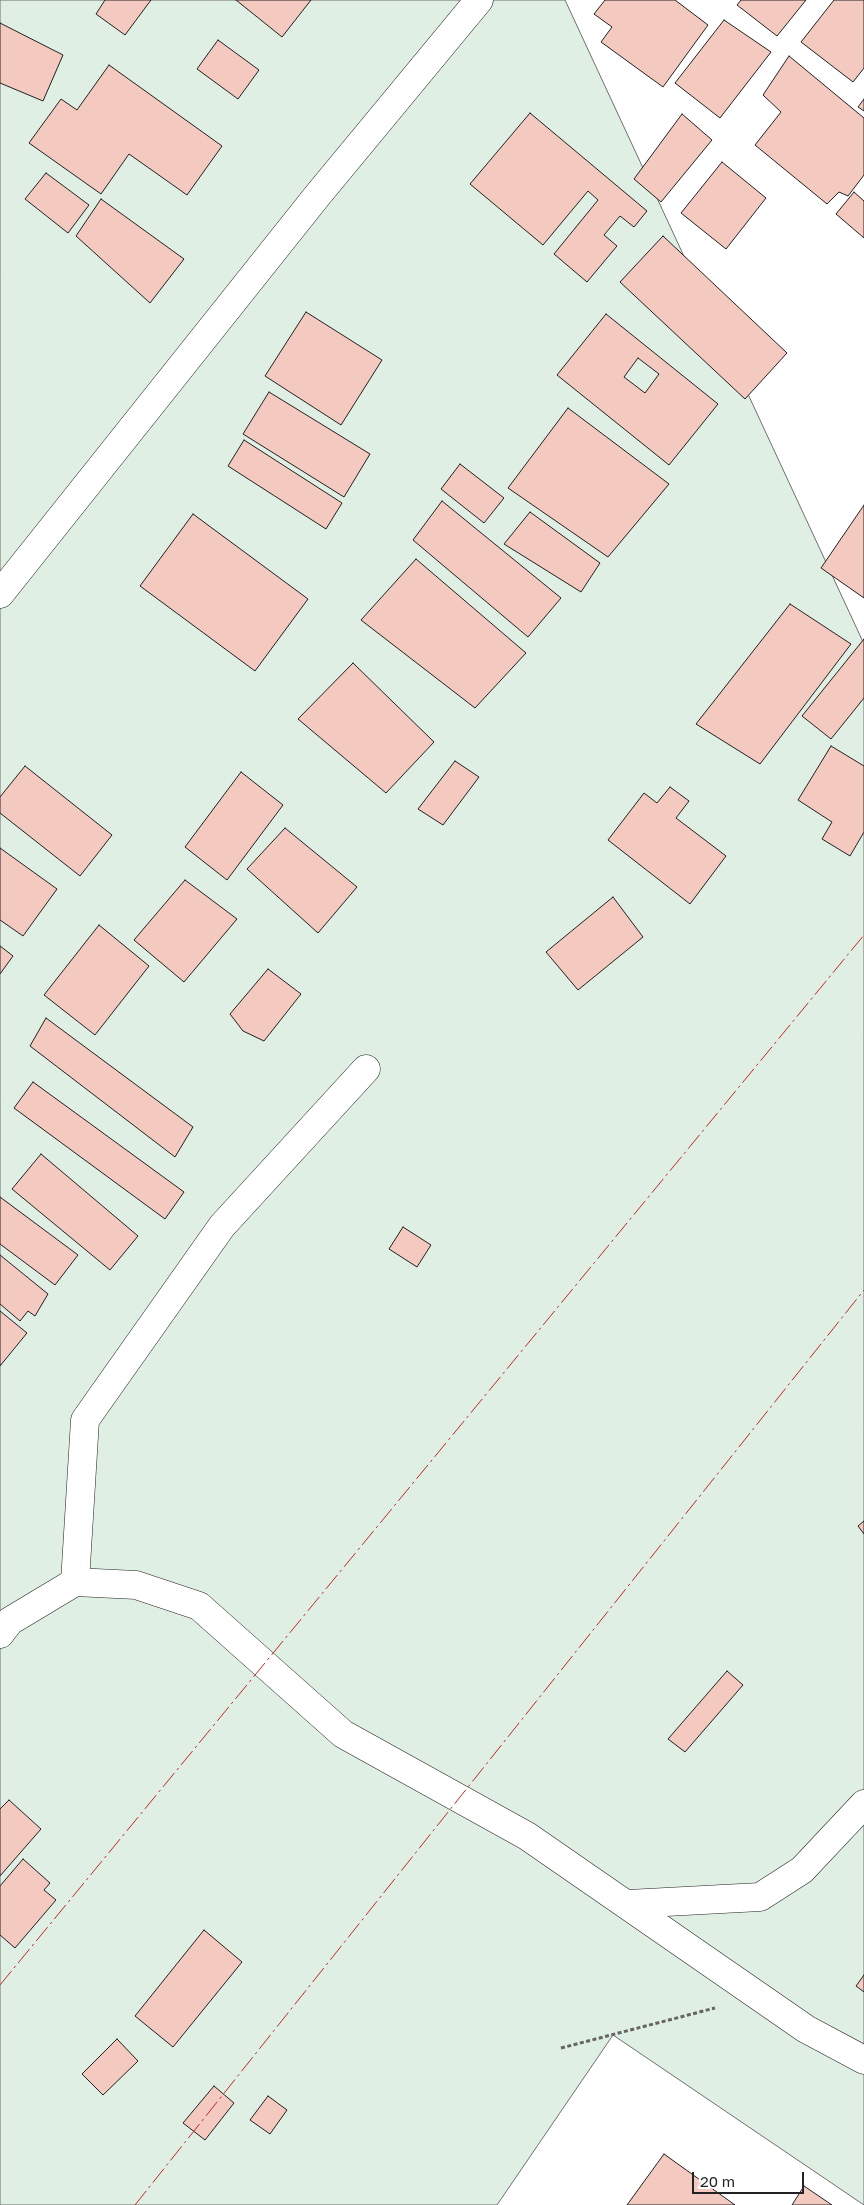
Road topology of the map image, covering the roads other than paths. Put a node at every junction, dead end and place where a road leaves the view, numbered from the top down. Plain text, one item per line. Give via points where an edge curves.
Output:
1 (478, 0) edge
2 (0, 594) edge
3 (366, 1069) dead end
4 (74, 1582) junction
5 (0, 1634) edge
6 (864, 1804) edge
7 (628, 1904) junction
8 (864, 2060) edge

1 - 2 street via 317,196
3 - 4 street via 222,1226 85,1420
4 - 5 street via 10,1621
4 - 7 street via 136,1585 199,1606 343,1734 527,1836
6 - 7 street via 802,1870 760,1897
7 - 8 street via 806,2029

